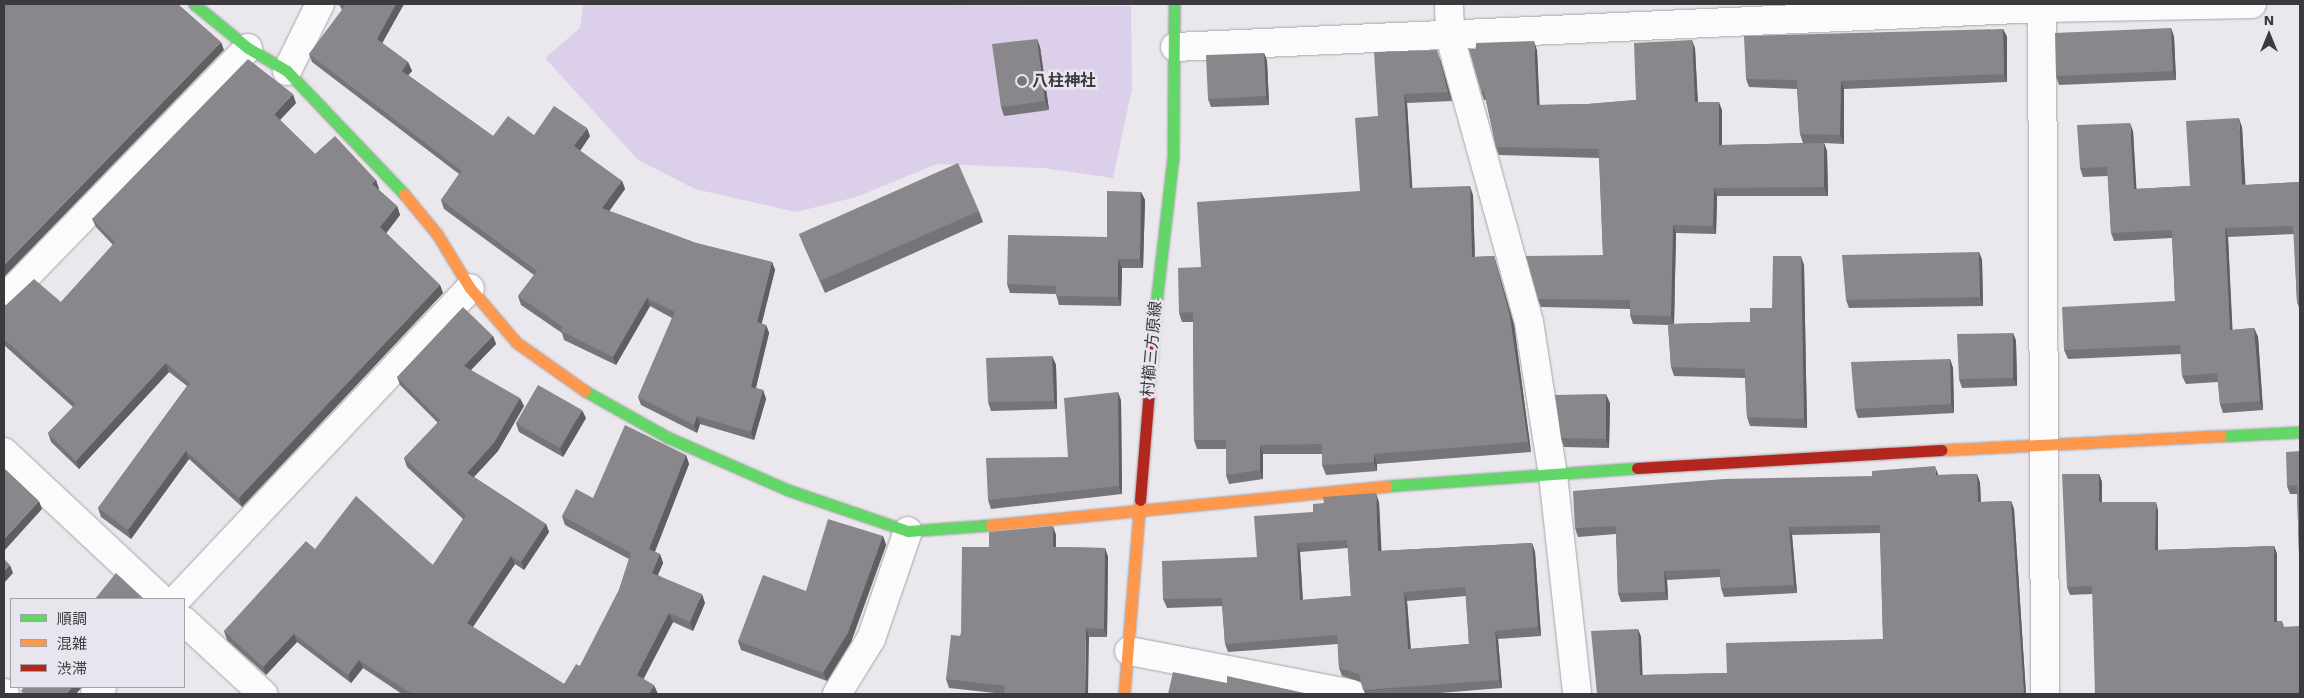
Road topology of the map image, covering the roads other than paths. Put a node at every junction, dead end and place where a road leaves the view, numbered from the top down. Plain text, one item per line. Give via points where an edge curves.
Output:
1 (194, 4) edge
2 (320, 4) edge
3 (1174, 4) edge
4 (1449, 4) edge
5 (2252, 4) edge
6 (2042, 6) edge
7 (1450, 37) junction
8 (1175, 47) junction
9 (248, 48) junction
10 (287, 71) junction
11 (470, 288) junction
12 (4, 298) edge
13 (2300, 432) edge
14 (2045, 448) junction
15 (4, 452) edge
16 (1553, 475) junction
17 (1140, 511) junction
18 (908, 531) junction
19 (160, 598) edge
20 (178, 598) edge
21 (185, 622) edge
22 (1129, 650) junction
23 (263, 694) edge
24 (837, 694) edge
25 (1124, 694) edge
26 (1352, 694) edge
27 (1577, 694) edge
28 (2044, 694) edge

1 - 9 street
2 - 10 street
3 - 8 street, 村櫛三方原線
4 - 7 street
5 - 6 street
6 - 7 street
6 - 14 street
7 - 8 street
7 - 16 street via 1529,322
8 - 17 street, 村櫛三方原線 via 1174,158 1154,321
9 - 10 street
9 - 12 street
10 - 11 street via 384,170 437,234
11 - 18 street via 517,342 593,397 667,437 788,490
11 - 20 street
13 - 14 street
14 - 16 street via 1742,460
14 - 28 street
15 - 19 street
16 - 17 street via 1261,495
16 - 27 street
17 - 18 street
17 - 22 street, 村櫛三方原線
18 - 24 street via 870,639
21 - 23 street
22 - 25 street, 村櫛三方原線
22 - 26 street

